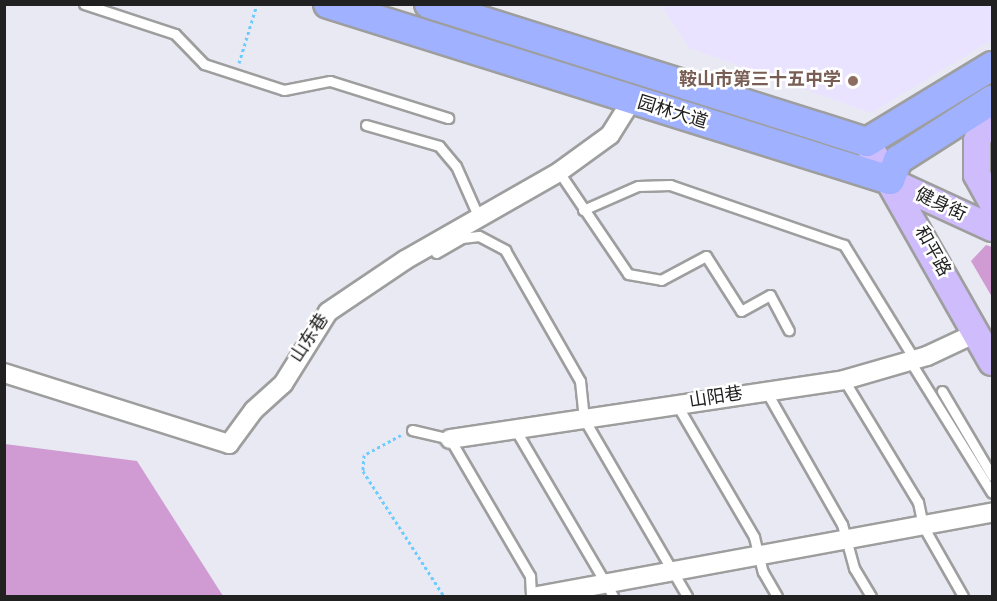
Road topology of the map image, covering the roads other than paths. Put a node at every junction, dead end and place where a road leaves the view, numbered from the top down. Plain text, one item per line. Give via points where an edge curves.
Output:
1 (84, 4) edge
2 (328, 4) edge
3 (429, 4) edge
4 (993, 66) edge
5 (993, 100) edge
6 (632, 102) junction
7 (993, 107) edge
8 (448, 118) dead end
9 (366, 124) dead end
10 (867, 142) junction
11 (559, 172) junction
12 (890, 180) junction
13 (993, 202) edge
14 (583, 210) junction
15 (479, 218) junction
16 (993, 228) edge
17 (436, 253) dead end
18 (789, 330) dead end
19 (976, 333) junction
20 (912, 360) junction
21 (993, 362) edge
22 (4, 373) edge
23 (844, 380) junction
24 (766, 391) junction
25 (942, 391) dead end
26 (677, 405) junction
27 (584, 419) junction
28 (515, 429) junction
29 (412, 430) road end
30 (450, 439) junction
31 (993, 476) edge
32 (993, 493) edge
33 (993, 513) edge
34 (923, 526) junction
35 (846, 540) junction
36 (760, 556) junction
37 (673, 572) junction
38 (609, 590) edge
39 (531, 597) edge
40 (538, 597) edge
41 (687, 597) edge
42 (777, 597) edge
43 (871, 597) edge
44 (963, 597) edge

1 - 8 lane via 175,34 204,64 284,90 330,81
2 - 6 main road, 园林大道
3 - 10 main road, 园林大道
4 - 10 main road
5 - 12 main road via 898,160
6 - 11 street, 山东巷 via 610,135
6 - 12 main road, 园林大道
7 - 13 main road via 977,141 977,175
9 - 15 lane via 439,146 456,166
10 - 12 main road, 和平路
11 - 14 lane
11 - 15 street, 山东巷
12 - 16 main road, 健身街
12 - 19 main road, 和平路
14 - 18 lane via 628,274 661,280 706,256 741,311 770,295
14 - 20 lane via 638,186 669,185 844,245
15 - 22 street, 山东巷 via 328,312 283,384 254,410 229,444
17 - 27 lane via 462,238 479,236 505,250 580,381
19 - 20 street, 山阳巷
19 - 21 main road, 和平路
20 - 23 street, 山阳巷
20 - 32 lane
23 - 24 street, 山阳巷
23 - 34 lane via 918,501
24 - 26 street, 山阳巷
24 - 35 lane
25 - 31 lane
26 - 27 street, 山阳巷
26 - 36 lane
27 - 28 street, 山阳巷
27 - 37 lane
28 - 30 street, 山阳巷
28 - 38 lane
29 - 30 lane
30 - 39 lane via 530,576
33 - 34 street
34 - 35 street
34 - 44 lane
35 - 36 street
35 - 43 lane
36 - 37 street
36 - 42 lane
37 - 38 street
37 - 41 lane
38 - 40 street

